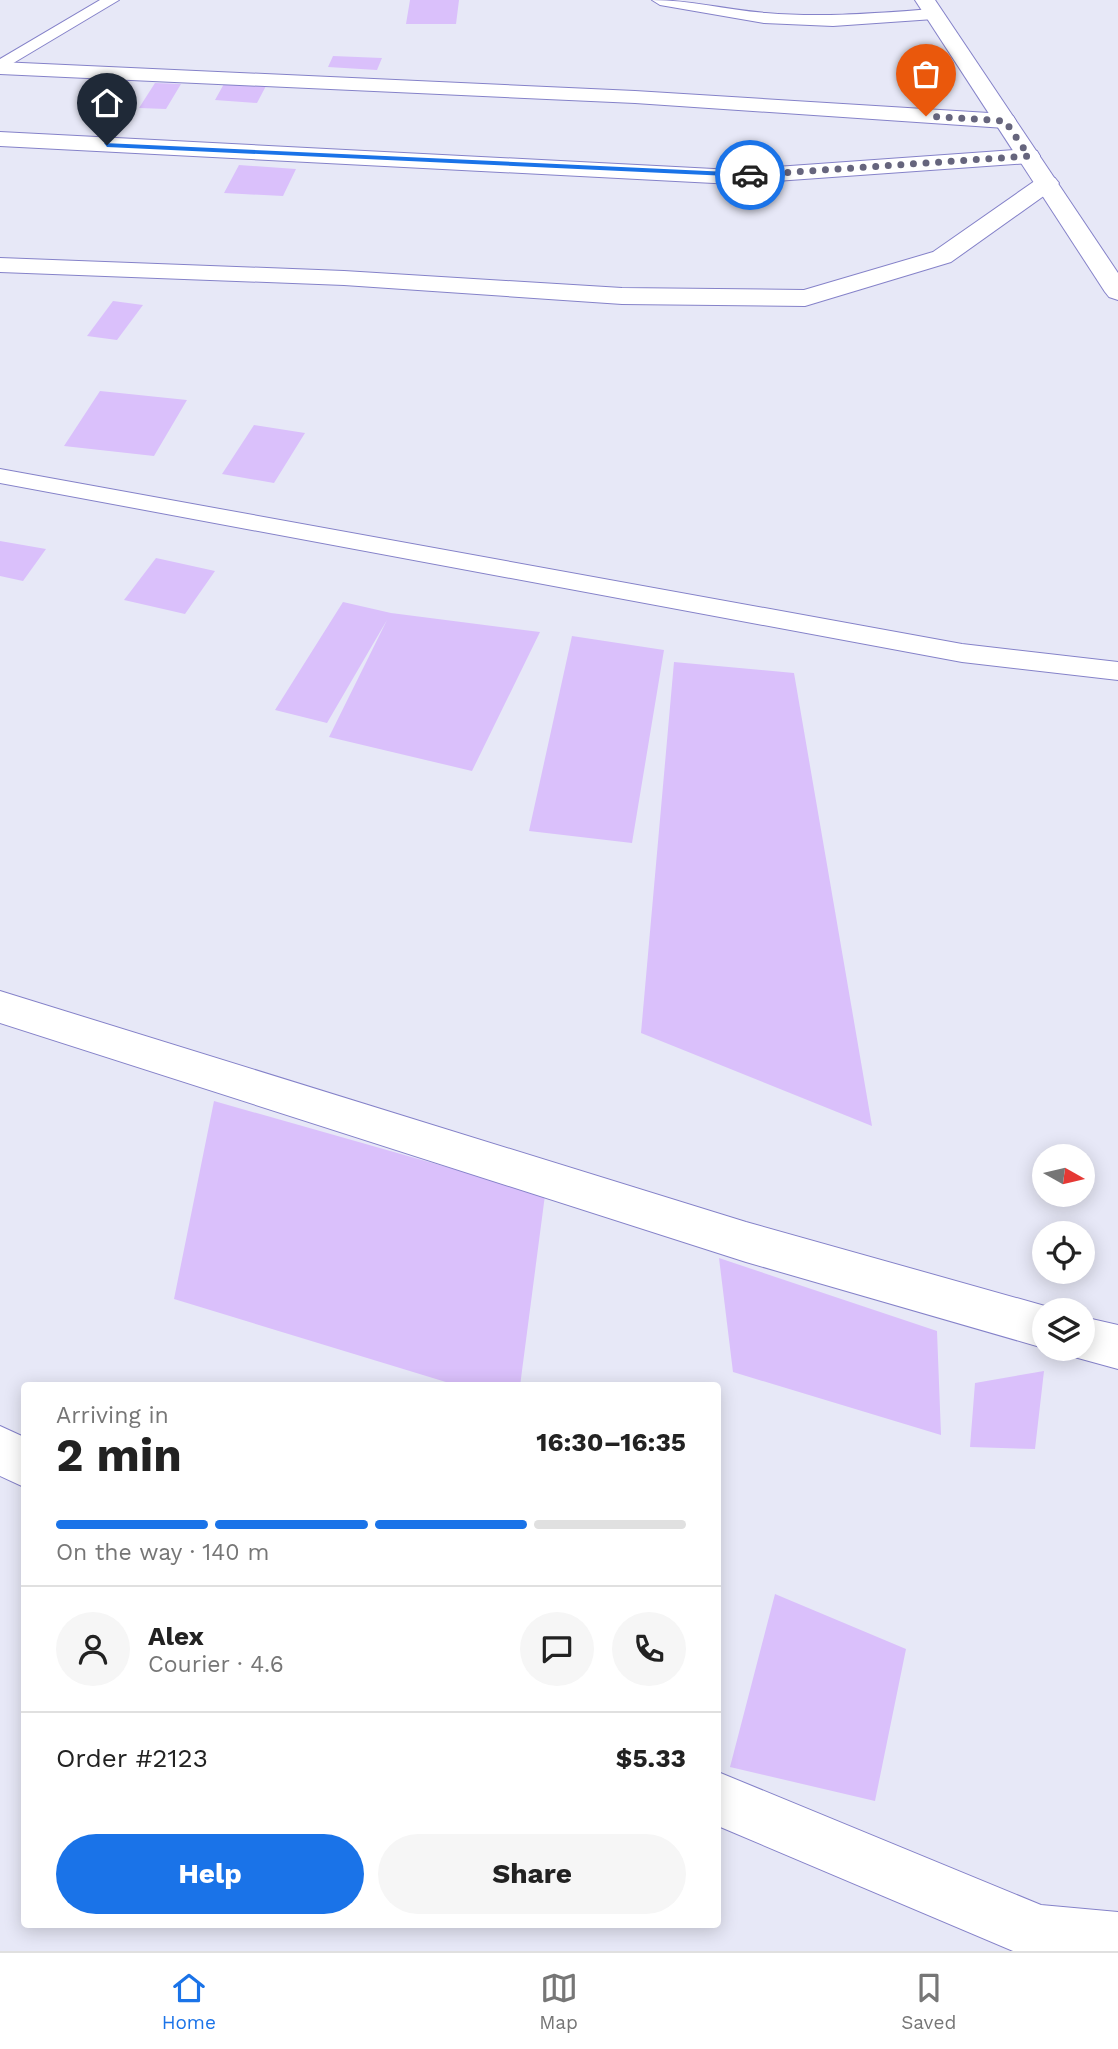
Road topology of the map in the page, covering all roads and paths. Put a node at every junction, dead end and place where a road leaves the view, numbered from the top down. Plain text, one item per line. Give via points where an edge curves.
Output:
1 (111, 0) edge
2 (660, 0) edge
3 (929, 7) edge
4 (0, 67) edge
5 (1005, 121) junction
6 (0, 139) edge
7 (1029, 156) junction
8 (1047, 183) junction
9 (0, 265) edge
10 (1118, 292) edge
11 (0, 476) edge
12 (1118, 671) edge
13 (0, 1007) edge
14 (1032, 1324) edge
15 (1095, 1343) edge
16 (1118, 1347) edge
17 (0, 1450) edge
18 (21, 1461) edge
19 (721, 1800) edge
20 (1118, 1941) edge

1 - 4 lane
2 - 3 lane via 764,18 833,21
3 - 5 street
4 - 5 street via 635,97
5 - 7 street
6 - 7 street via 733,177
7 - 8 street
8 - 9 street via 942,257 805,298 622,296 344,278
8 - 10 street
11 - 12 lane via 962,653
13 - 14 street via 720,1233
15 - 16 street
17 - 18 street
19 - 20 street via 1041,1934

